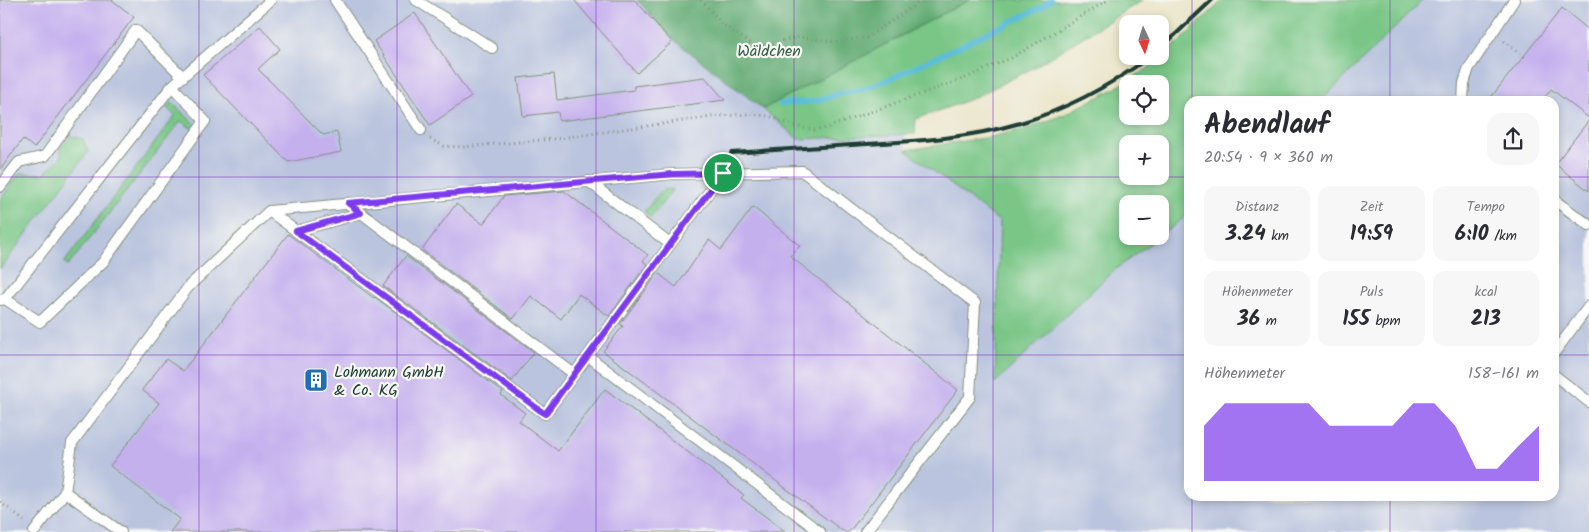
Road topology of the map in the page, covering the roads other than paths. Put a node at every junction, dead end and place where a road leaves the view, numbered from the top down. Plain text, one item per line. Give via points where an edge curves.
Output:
1 (271, 0) edge
2 (335, 0) edge
3 (416, 0) edge
4 (1514, 0) edge
5 (492, 48) dead end
6 (183, 77) junction
7 (172, 86) junction
8 (1463, 96) edge
9 (421, 130) road end
10 (723, 173) junction
11 (588, 181) junction
12 (0, 187) edge
13 (348, 203) junction
14 (1559, 204) edge
15 (268, 211) junction
16 (361, 213) junction
17 (1589, 225) edge
18 (296, 231) junction
19 (670, 244) junction
20 (3, 300) edge
21 (1589, 306) edge
22 (1559, 346) edge
23 (588, 356) junction
24 (574, 374) junction
25 (1559, 379) edge
26 (1589, 402) edge
27 (65, 492) junction
28 (35, 531) edge
29 (121, 532) edge
30 (820, 532) edge
31 (864, 532) edge

1 - 6 lane
2 - 9 lane
3 - 5 lane
4 - 8 lane via 1469,68
6 - 7 lane
6 - 12 lane via 136,30 45,156 19,162
7 - 20 lane
7 - 20 lane via 205,121 103,262 40,322
10 - 11 lane
10 - 19 lane
10 - 31 lane via 802,171 975,303 970,396
11 - 13 lane
11 - 19 lane
13 - 15 lane
13 - 16 lane
14 - 17 lane
15 - 18 lane
15 - 27 lane via 189,286 72,443
16 - 18 lane
16 - 24 lane
18 - 24 lane via 545,414
19 - 23 lane
21 - 22 lane
23 - 24 lane
23 - 30 lane
25 - 26 lane
27 - 28 lane
27 - 29 lane

